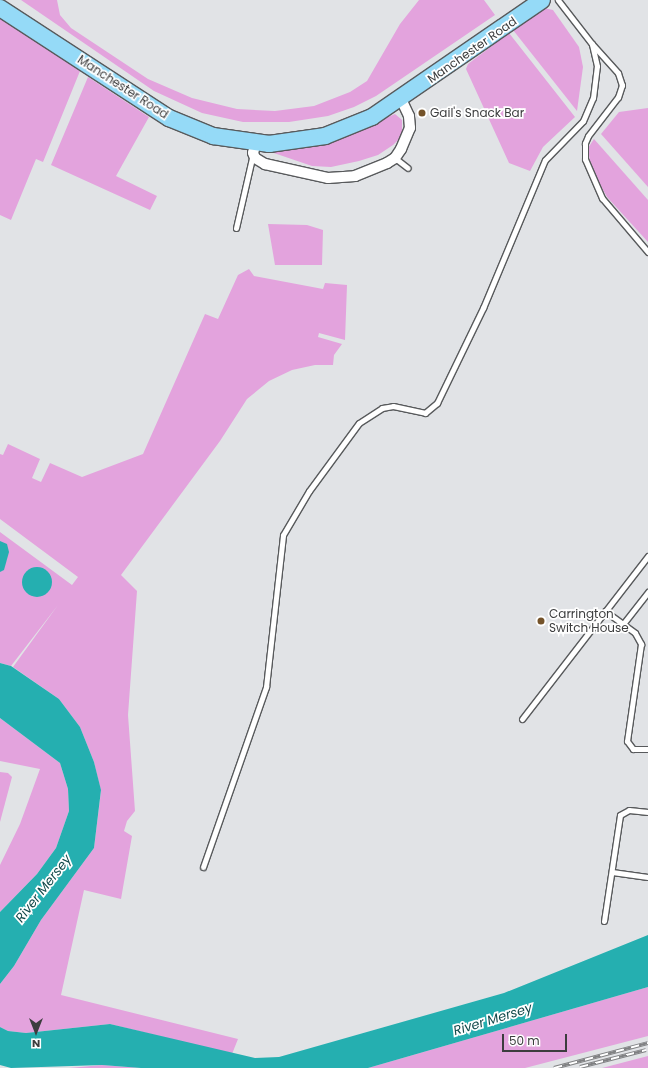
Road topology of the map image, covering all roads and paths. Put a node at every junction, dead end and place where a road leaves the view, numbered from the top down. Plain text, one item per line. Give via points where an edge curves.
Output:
1 (542, 0) edge
2 (558, 0) edge
3 (0, 8) edge
4 (592, 44) junction
5 (401, 100) junction
6 (255, 148) junction
7 (395, 158) junction
8 (408, 168) dead end
9 (236, 228) dead end
10 (648, 252) edge
11 (648, 556) edge
12 (648, 592) edge
13 (605, 611) junction
14 (623, 624) junction
15 (522, 719) dead end
16 (648, 749) edge
17 (648, 812) edge
18 (203, 867) dead end
19 (612, 872) junction
20 (648, 877) edge
21 (604, 921) dead end

1 - 5 main road, Manchester Road
2 - 4 lane
3 - 6 main road, Manchester Road via 169,118 213,136
4 - 10 lane via 618,73 622,85 618,97 588,136 585,143 585,159 602,198
4 - 18 lane via 597,66 593,98 583,121 545,160 483,308 437,403 425,413 393,406 382,408 359,423 309,491 283,535 266,687
5 - 6 main road, Manchester Road via 372,117 325,136
5 - 7 street via 409,116 410,128
6 - 7 street, Manchester Road via 258,161 265,164 328,178 367,172
6 - 9 lane
7 - 8 lane
11 - 13 lane
12 - 14 lane
13 - 14 lane
13 - 15 lane
14 - 16 lane via 635,633 641,644 627,741 633,748
17 - 19 lane via 629,810 620,815
19 - 20 lane
19 - 21 lane

